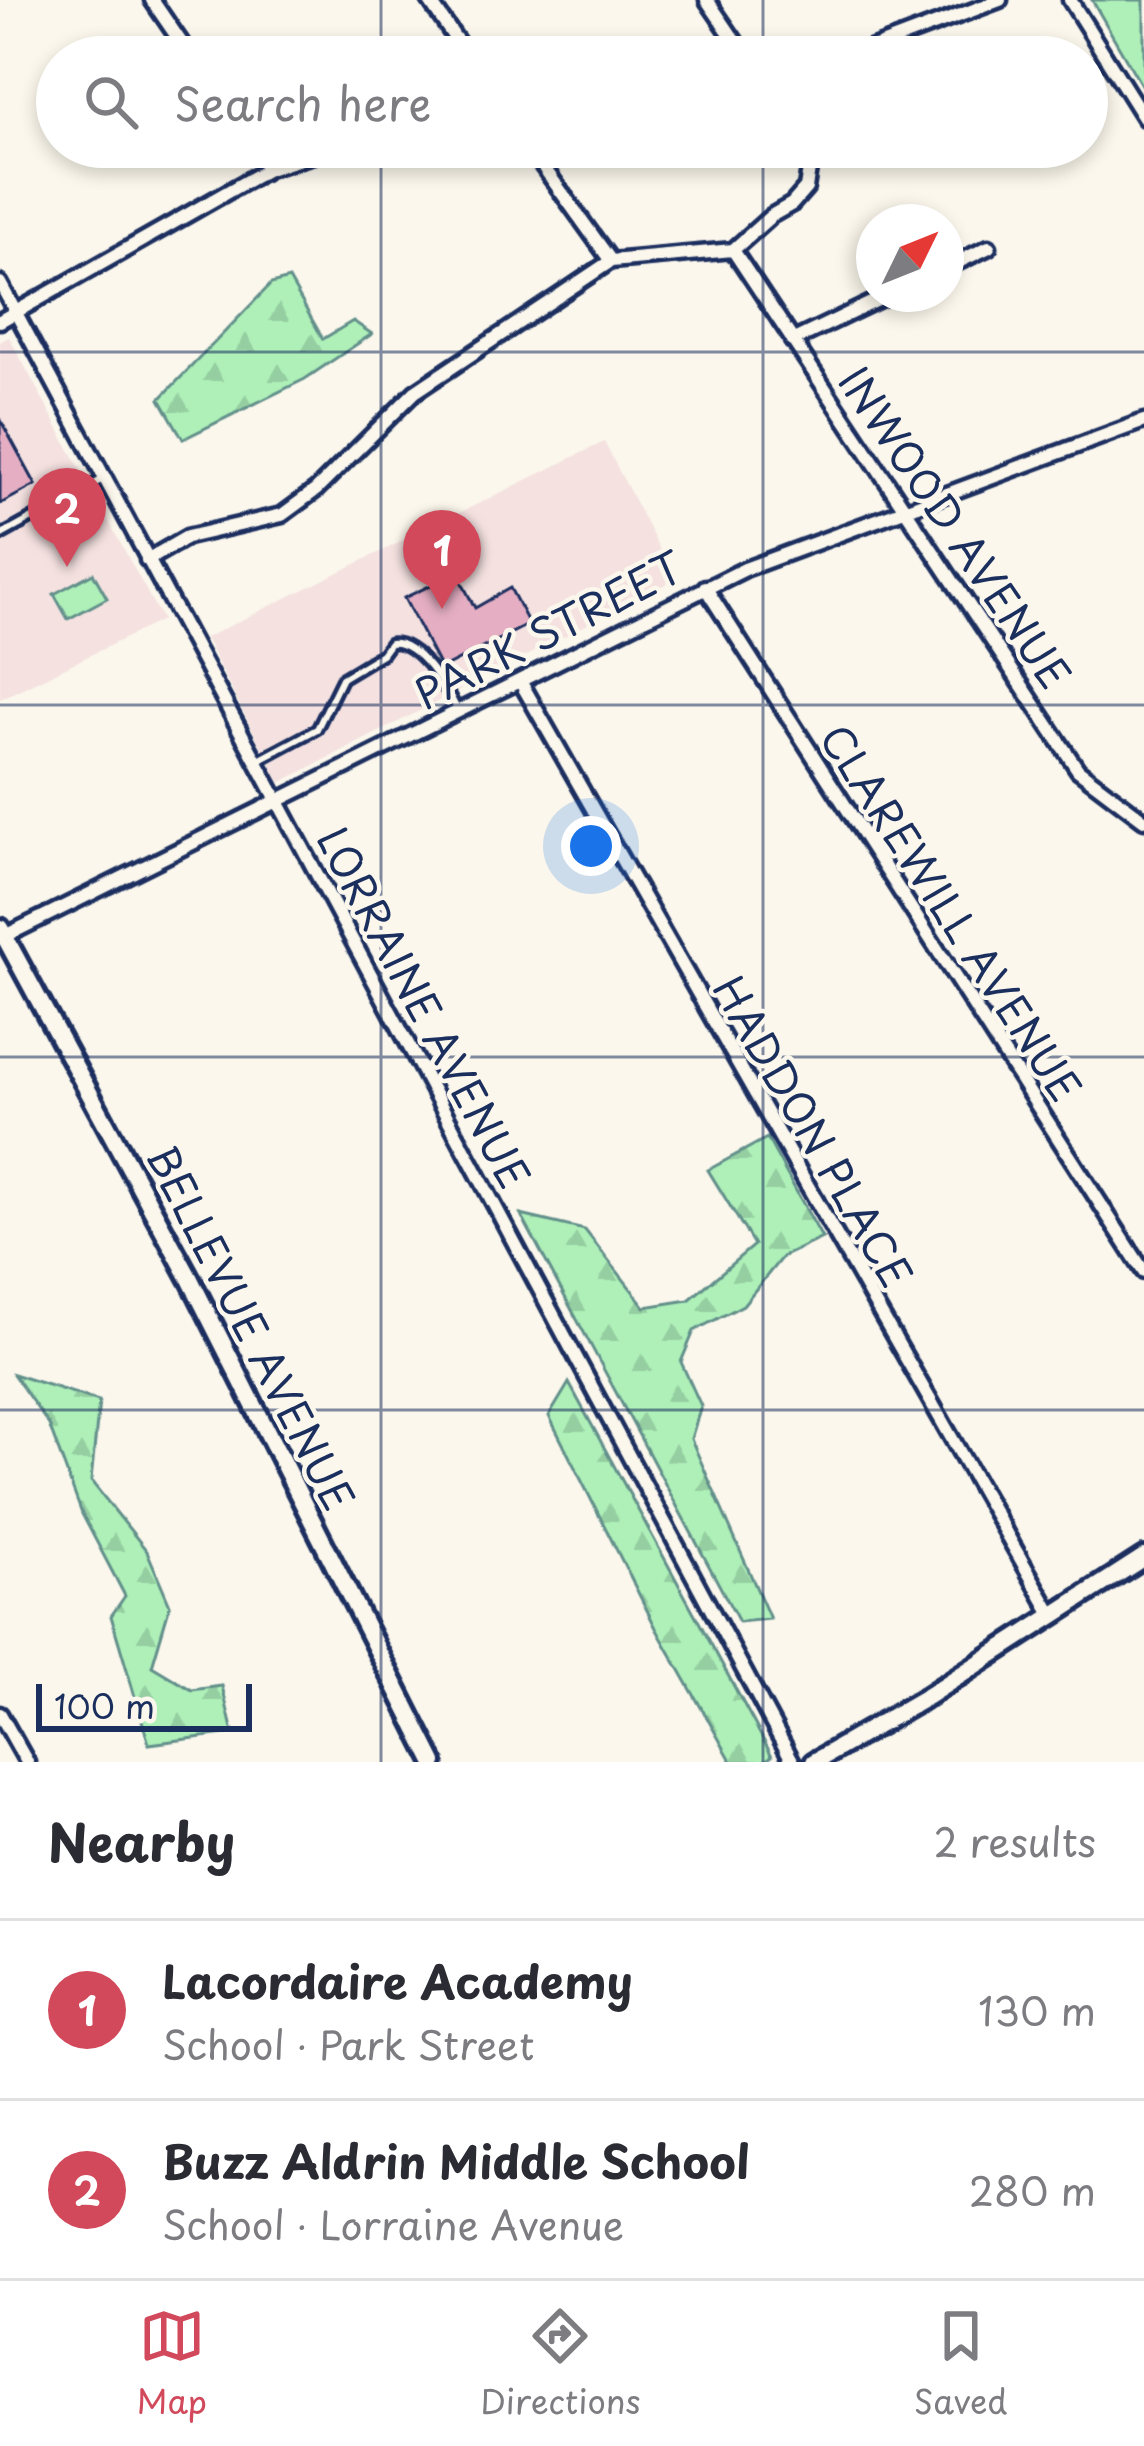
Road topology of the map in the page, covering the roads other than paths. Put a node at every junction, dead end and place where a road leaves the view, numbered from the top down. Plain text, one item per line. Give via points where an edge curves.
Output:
1 (152, 0) edge
2 (429, 0) edge
3 (706, 0) edge
4 (1070, 0) edge
5 (996, 1) edge
6 (177, 36) edge
7 (454, 36) edge
8 (731, 36) edge
9 (904, 36) edge
10 (1093, 36) edge
11 (1108, 61) edge
12 (1144, 118) edge
13 (271, 168) edge
14 (544, 168) edge
15 (809, 168) edge
16 (268, 169) joint
17 (989, 247) dead end
18 (733, 250) junction
19 (964, 259) edge
20 (610, 261) junction
21 (0, 284) edge
22 (856, 310) edge
23 (15, 312) junction
24 (0, 321) edge
25 (792, 341) junction
26 (1144, 421) edge
27 (104, 479) junction
28 (905, 508) junction
29 (0, 536) edge
30 (146, 560) junction
31 (705, 587) junction
32 (520, 681) junction
33 (458, 711) junction
34 (256, 761) junction
35 (277, 800) junction
36 (1144, 820) edge
37 (2, 934) edge
38 (1144, 1272) edge
39 (1144, 1557) edge
40 (1052, 1615) junction
41 (0, 1714) edge
42 (27, 1762) edge
43 (434, 1762) edge
44 (793, 1762) edge
45 (814, 1762) edge

1 - 6 street
2 - 7 street
3 - 8 street
4 - 10 street
5 - 9 street
11 - 12 street
13 - 16 street
14 - 20 street
15 - 18 street via 792,204
16 - 23 street
17 - 19 street
18 - 20 street
18 - 25 street, INWOOD AVENUE
20 - 30 street via 415,392 282,515 187,537
21 - 23 street, LORRAINE AVENUE
22 - 25 street
23 - 24 street
23 - 27 street, LORRAINE AVENUE
25 - 28 street, INWOOD AVENUE
26 - 28 street, PARK STREET
27 - 29 lane
27 - 30 street, LORRAINE AVENUE
28 - 31 street, PARK STREET
28 - 36 street, INWOOD AVENUE via 1078,770
30 - 34 street, LORRAINE AVENUE
31 - 32 street, PARK STREET
31 - 38 street, CLAREWILL AVENUE
32 - 33 street, PARK STREET
32 - 40 street, HADDON PLACE
33 - 34 lane via 444,683 399,641 342,678 317,728
33 - 35 street, PARK STREET
34 - 35 street, LORRAINE AVENUE
35 - 37 street, PARK STREET
35 - 44 street, LORRAINE AVENUE
37 - 43 street, BELLEVUE AVENUE via 190,1279
39 - 40 street
40 - 45 street
41 - 42 street

